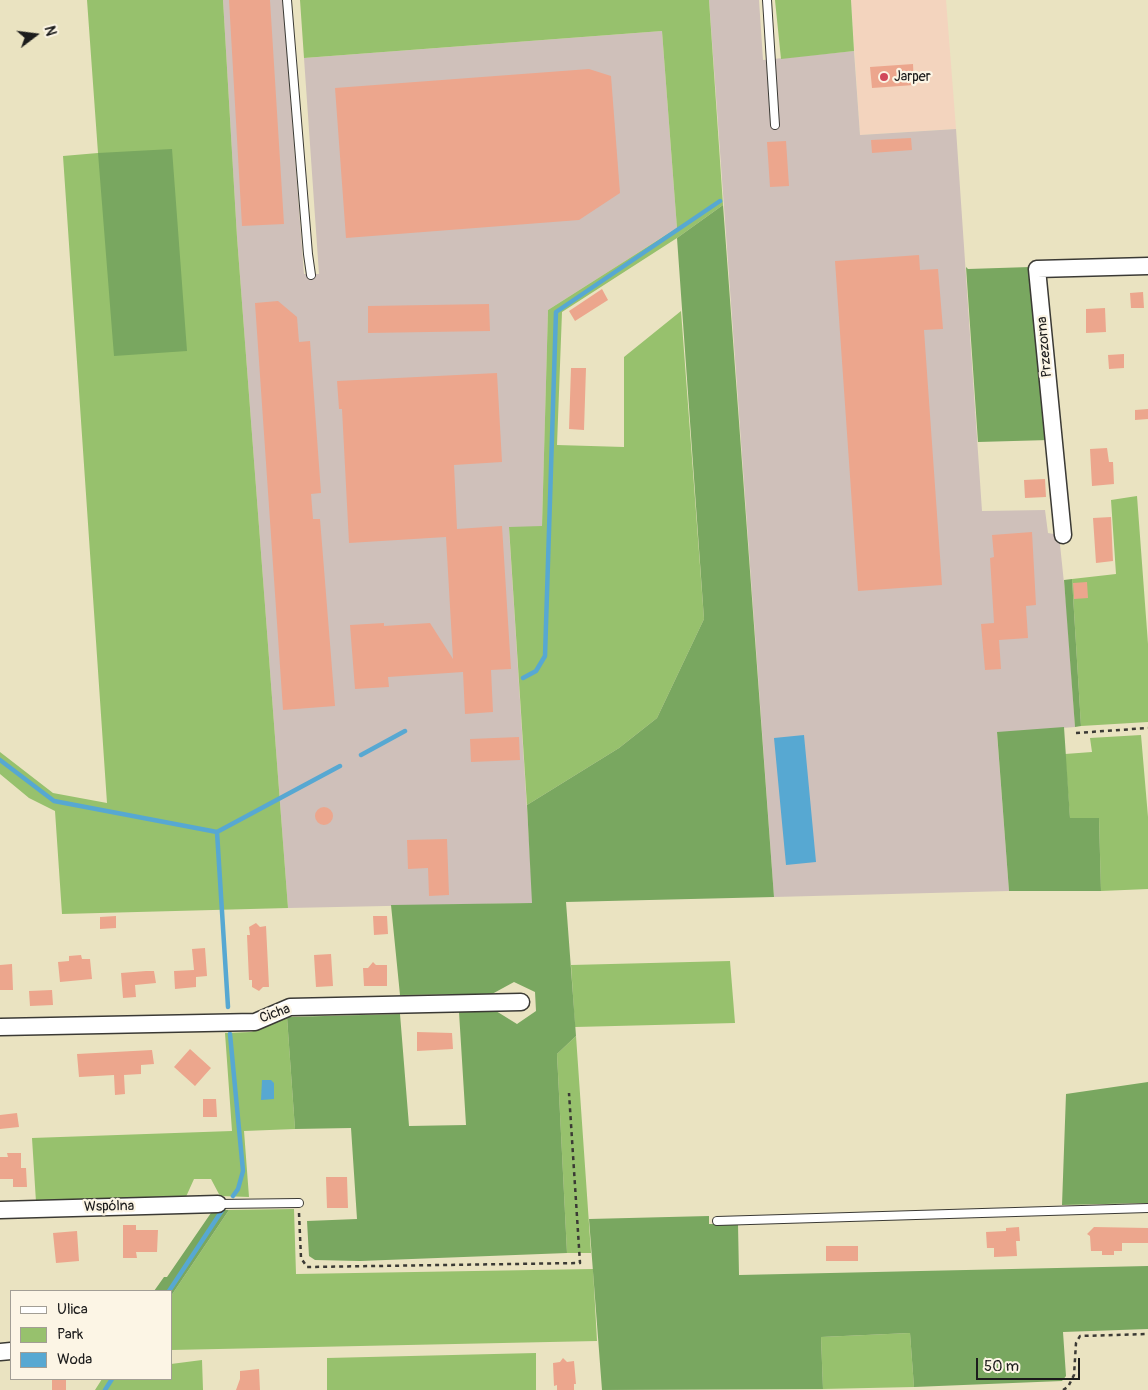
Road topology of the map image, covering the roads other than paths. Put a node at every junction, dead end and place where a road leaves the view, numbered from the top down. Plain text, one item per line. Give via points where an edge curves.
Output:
1 (287, 0) edge
2 (767, 0) edge
3 (775, 125) dead end
4 (1148, 266) edge
5 (312, 275) dead end
6 (1063, 535) dead end
7 (521, 1002) dead end
8 (0, 1027) edge
9 (299, 1203) road end
10 (218, 1204) joint
11 (1148, 1208) edge
12 (0, 1210) edge
13 (716, 1221) dead end

1 - 5 lane
2 - 3 lane
4 - 6 street, Przezorna via 1037,269
7 - 8 street, Cicha via 290,1007 255,1022
9 - 10 lane
10 - 12 street, Wspólna
11 - 13 lane

